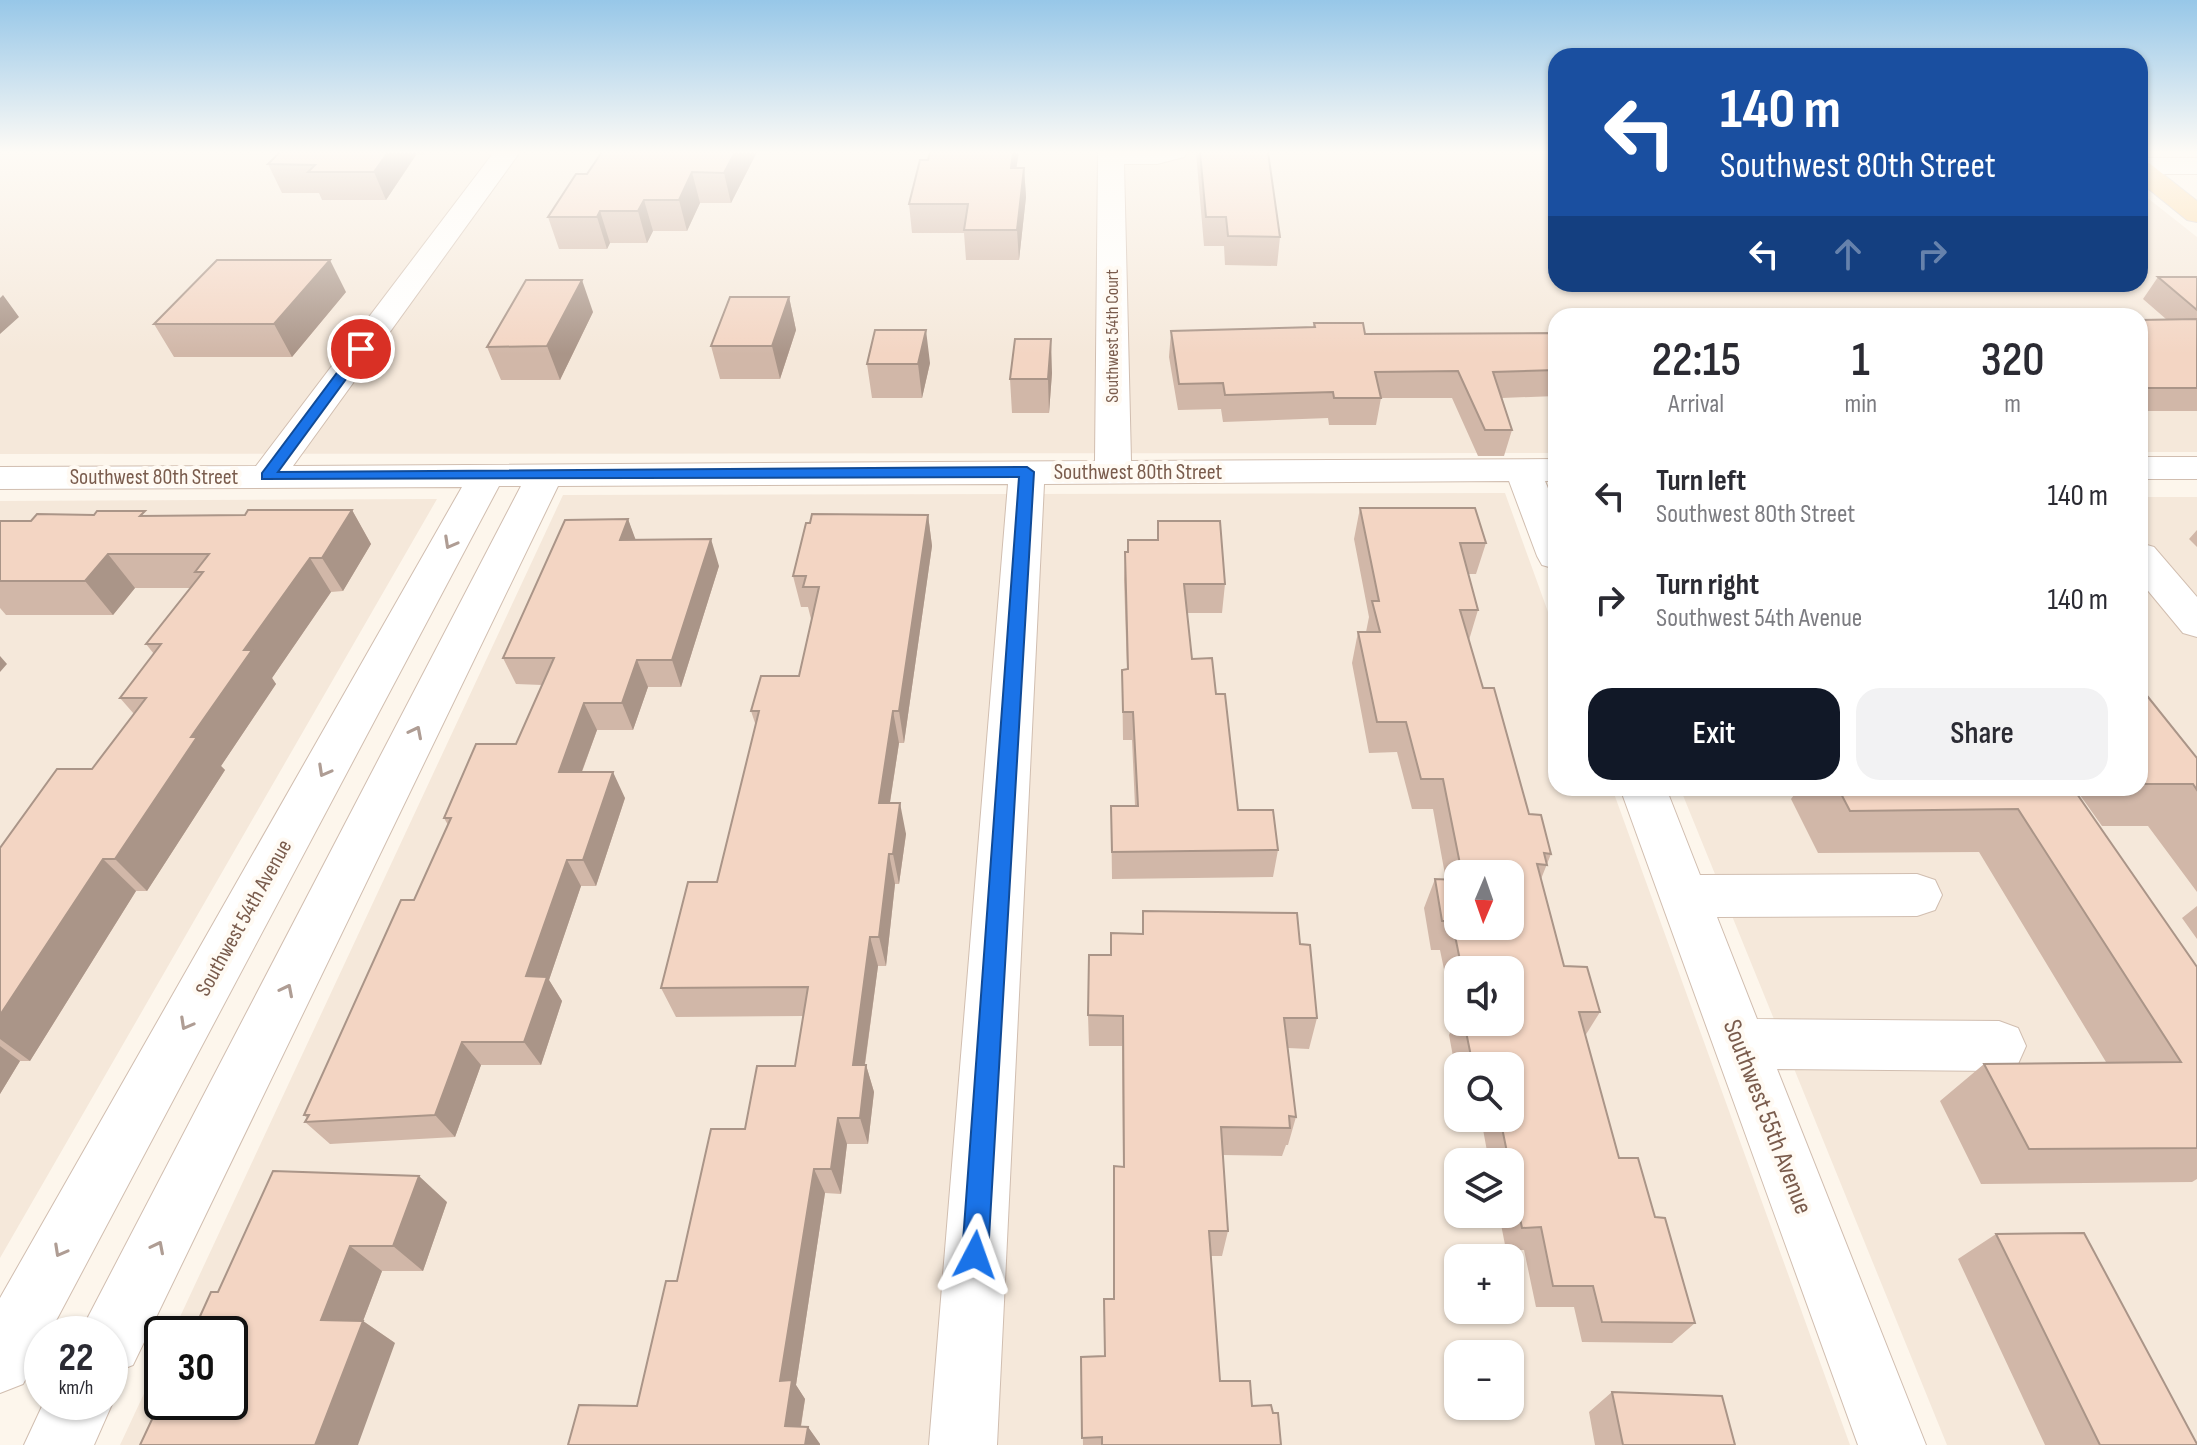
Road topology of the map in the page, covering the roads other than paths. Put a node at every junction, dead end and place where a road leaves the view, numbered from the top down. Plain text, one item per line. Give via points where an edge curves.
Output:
1 (457, 219) edge
2 (1111, 219) edge
3 (2148, 468) edge
4 (2197, 468) edge
5 (1540, 470) edge
6 (1027, 472) junction
7 (1113, 472) junction
8 (487, 475) junction
9 (545, 475) junction
10 (267, 476) junction
11 (0, 478) edge
12 (1548, 513) edge
13 (2148, 565) edge
14 (2197, 623) edge
15 (1646, 796) edge
16 (1917, 895) dead end
17 (1684, 896) junction
18 (1739, 1044) junction
19 (1999, 1046) dead end
20 (123, 1316) edge
21 (0, 1361) edge
22 (71, 1420) edge
23 (58, 1445) edge
24 (963, 1445) edge
25 (1892, 1445) edge

1 - 10 street
2 - 7 street, Southwest 54th Court
3 - 4 street
5 - 7 street, Southwest 80th Street
5 - 12 street
6 - 7 street, Southwest 80th Street
6 - 9 street, Southwest 80th Street
6 - 24 street
8 - 9 street, Southwest 80th Street
8 - 10 street, Southwest 80th Street
8 -> 21 street, Southwest 54th Avenue
20 -> 9 street
10 - 11 street, Southwest 80th Street
13 - 14 street
15 - 17 street, Southwest 55th Avenue
16 - 17 street
17 - 18 street, Southwest 55th Avenue
18 - 19 street
18 - 25 street, Southwest 55th Avenue
22 - 23 street

